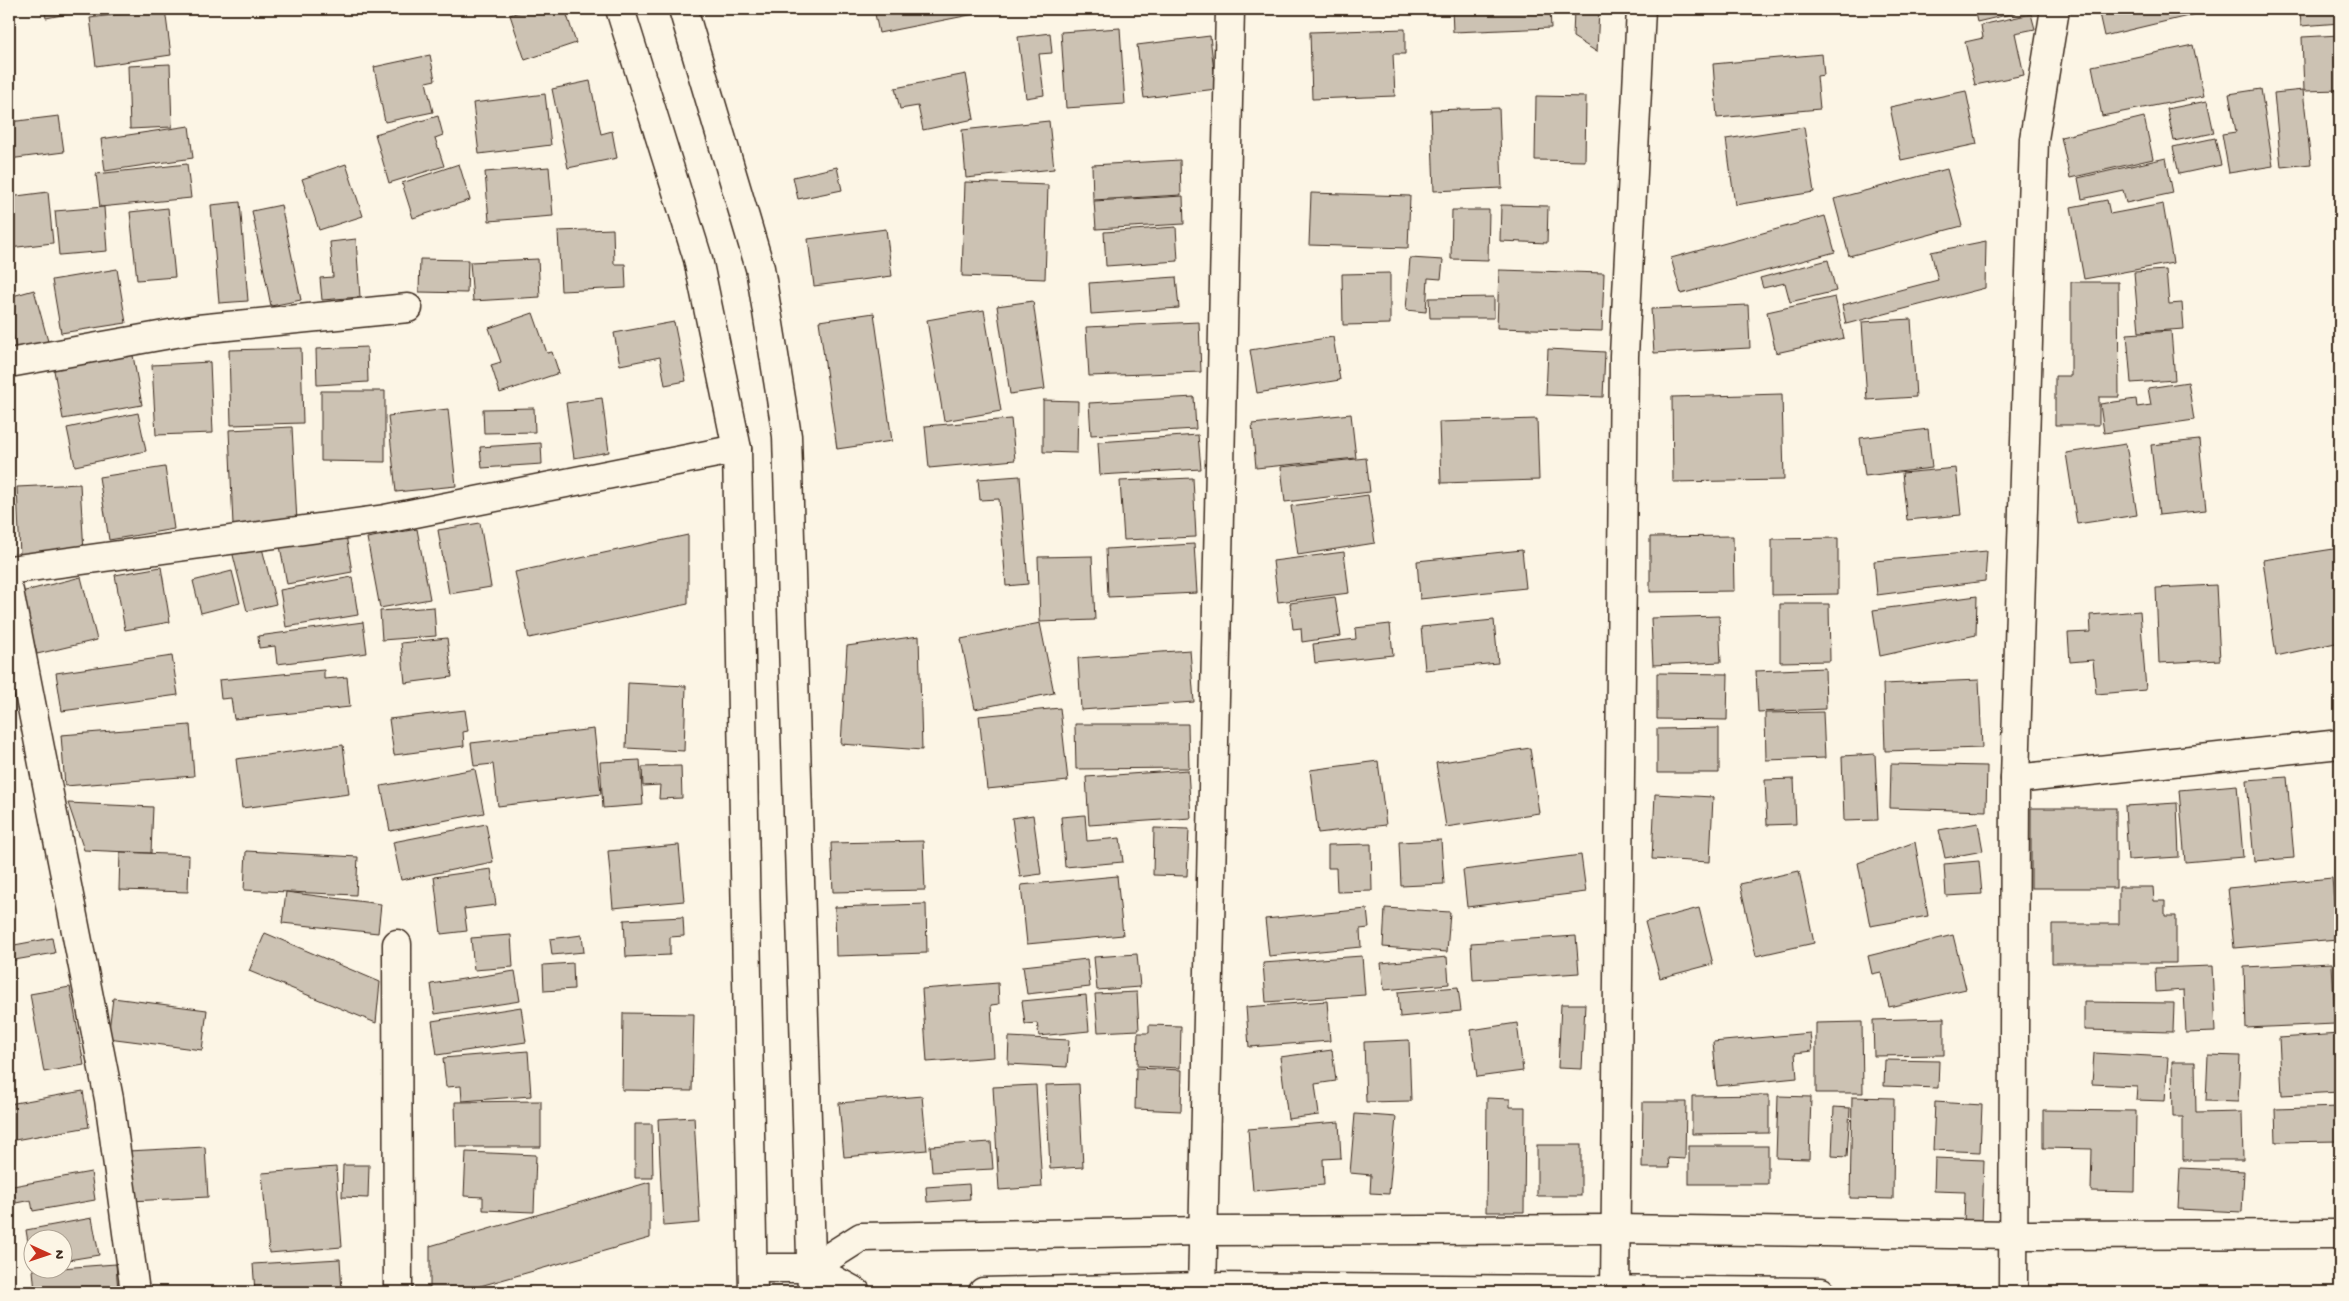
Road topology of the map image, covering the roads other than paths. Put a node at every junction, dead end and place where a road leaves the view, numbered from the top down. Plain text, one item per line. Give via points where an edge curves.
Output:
1 (620, 9) edge
2 (683, 9) edge
3 (1230, 9) edge
4 (1641, 9) edge
5 (2055, 9) edge
6 (408, 308) dead end
7 (9, 363) edge
8 (737, 449) junction
9 (9, 570) edge
10 (9, 591) edge
11 (2340, 744) edge
12 (2015, 779) junction
13 (397, 944) dead end
14 (1617, 1229) junction
15 (1204, 1231) junction
16 (2340, 1234) edge
17 (2014, 1235) junction
18 (753, 1280) edge
19 (812, 1280) edge
20 (1202, 1290) edge
21 (1615, 1291) edge
22 (136, 1292) edge
23 (398, 1292) edge
24 (856, 1292) edge
25 (983, 1292) edge
26 (1821, 1292) edge
27 (2013, 1292) edge

1 - 8 street via 698,259
2 - 19 street via 760,268 787,436
3 - 15 street
4 - 14 street via 1624,356
5 - 12 street via 2034,139
6 - 7 street via 198,329
8 - 9 street via 385,519
8 - 18 street
10 - 22 street via 109,1099
11 - 12 street
12 - 17 street
13 - 23 street
14 - 15 street
14 - 17 street
14 - 21 street
15 - 19 street via 861,1236
15 - 20 street
16 - 17 street
17 - 27 street
18 - 19 street
19 - 24 street
20 - 21 street
20 - 25 street
21 - 26 street

